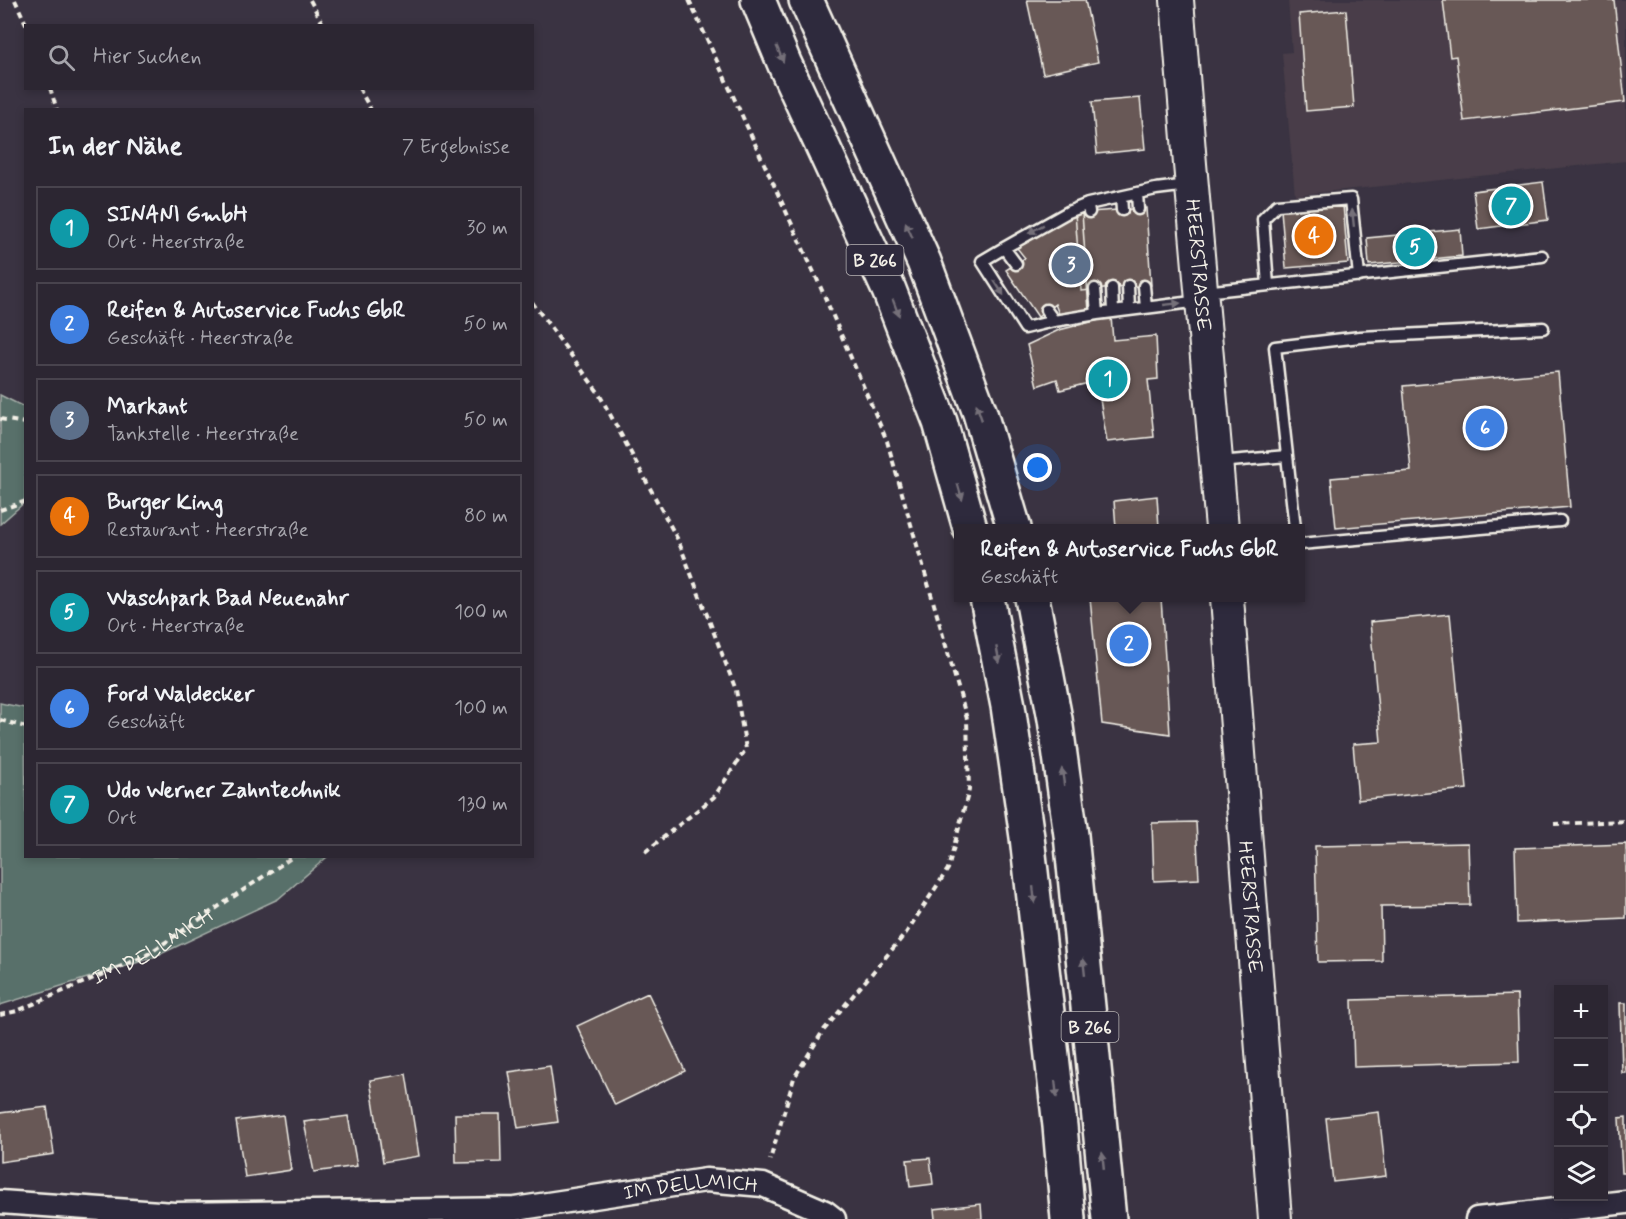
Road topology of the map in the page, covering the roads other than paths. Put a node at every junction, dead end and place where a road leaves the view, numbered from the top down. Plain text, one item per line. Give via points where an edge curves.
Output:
1 (758, 0) edge
2 (806, 0) edge
3 (1177, 0) edge
4 (1191, 184) junction
5 (1137, 193) junction
6 (1121, 197) junction
7 (1138, 209) dead end
8 (1122, 210) dead end
9 (1004, 248) junction
10 (1542, 256) dead end
11 (1016, 264) dead end
12 (1359, 276) junction
13 (1268, 285) junction
14 (1128, 286) dead end
15 (1144, 286) dead end
16 (1112, 288) dead end
17 (1095, 289) dead end
18 (1201, 297) junction
19 (1146, 307) junction
20 (1130, 309) junction
21 (1046, 310) dead end
22 (1113, 312) junction
23 (1097, 314) junction
24 (1054, 321) junction
25 (1543, 328) dead end
26 (1287, 456) junction
27 (1216, 463) junction
28 (1560, 521) dead end
29 (969, 524) edge
30 (1013, 524) edge
31 (1222, 524) edge
32 (1295, 524) edge
33 (1305, 544) edge
34 (988, 602) edge
35 (1033, 602) edge
36 (1227, 602) edge
37 (0, 1202) edge
38 (1626, 1202) edge
39 (834, 1219) edge
40 (1068, 1219) edge
41 (1109, 1219) edge
42 (1275, 1219) edge
43 (1478, 1219) edge
44 (1489, 1219) edge

1 -> 29 highway, B 266 via 889,290 940,422
30 -> 2 highway, B 266 via 980,413 924,262
3 - 4 main road, HEERSTRASSE
4 - 5 lane
4 - 18 main road, HEERSTRASSE
5 - 6 lane
5 - 7 lane
6 - 8 lane
6 -> 9 lane via 1105,206 1068,212
9 - 11 lane
9 -> 24 lane via 982,261 1025,328
10 - 12 lane
12 - 13 lane
12 -> 13 lane via 1351,199 1277,205 1263,219
13 - 18 lane
14 - 20 lane
15 - 19 lane
16 - 22 lane
17 - 23 lane
19 -> 18 lane
18 - 27 main road, HEERSTRASSE
19 - 20 lane
20 - 22 lane
21 - 24 lane
22 - 23 lane
23 - 24 lane
25 - 26 lane via 1360,337 1275,347
26 - 27 lane
26 - 32 lane
27 - 31 main road, HEERSTRASSE
28 - 33 lane
34 -> 40 highway, B 266 via 1027,837
41 -> 35 highway, B 266 via 1071,835
36 - 42 main road, HEERSTRASSE
37 - 39 street, IM DELLMICH via 174,1214 515,1209 706,1180 763,1185
38 - 44 street
43 - 44 street

